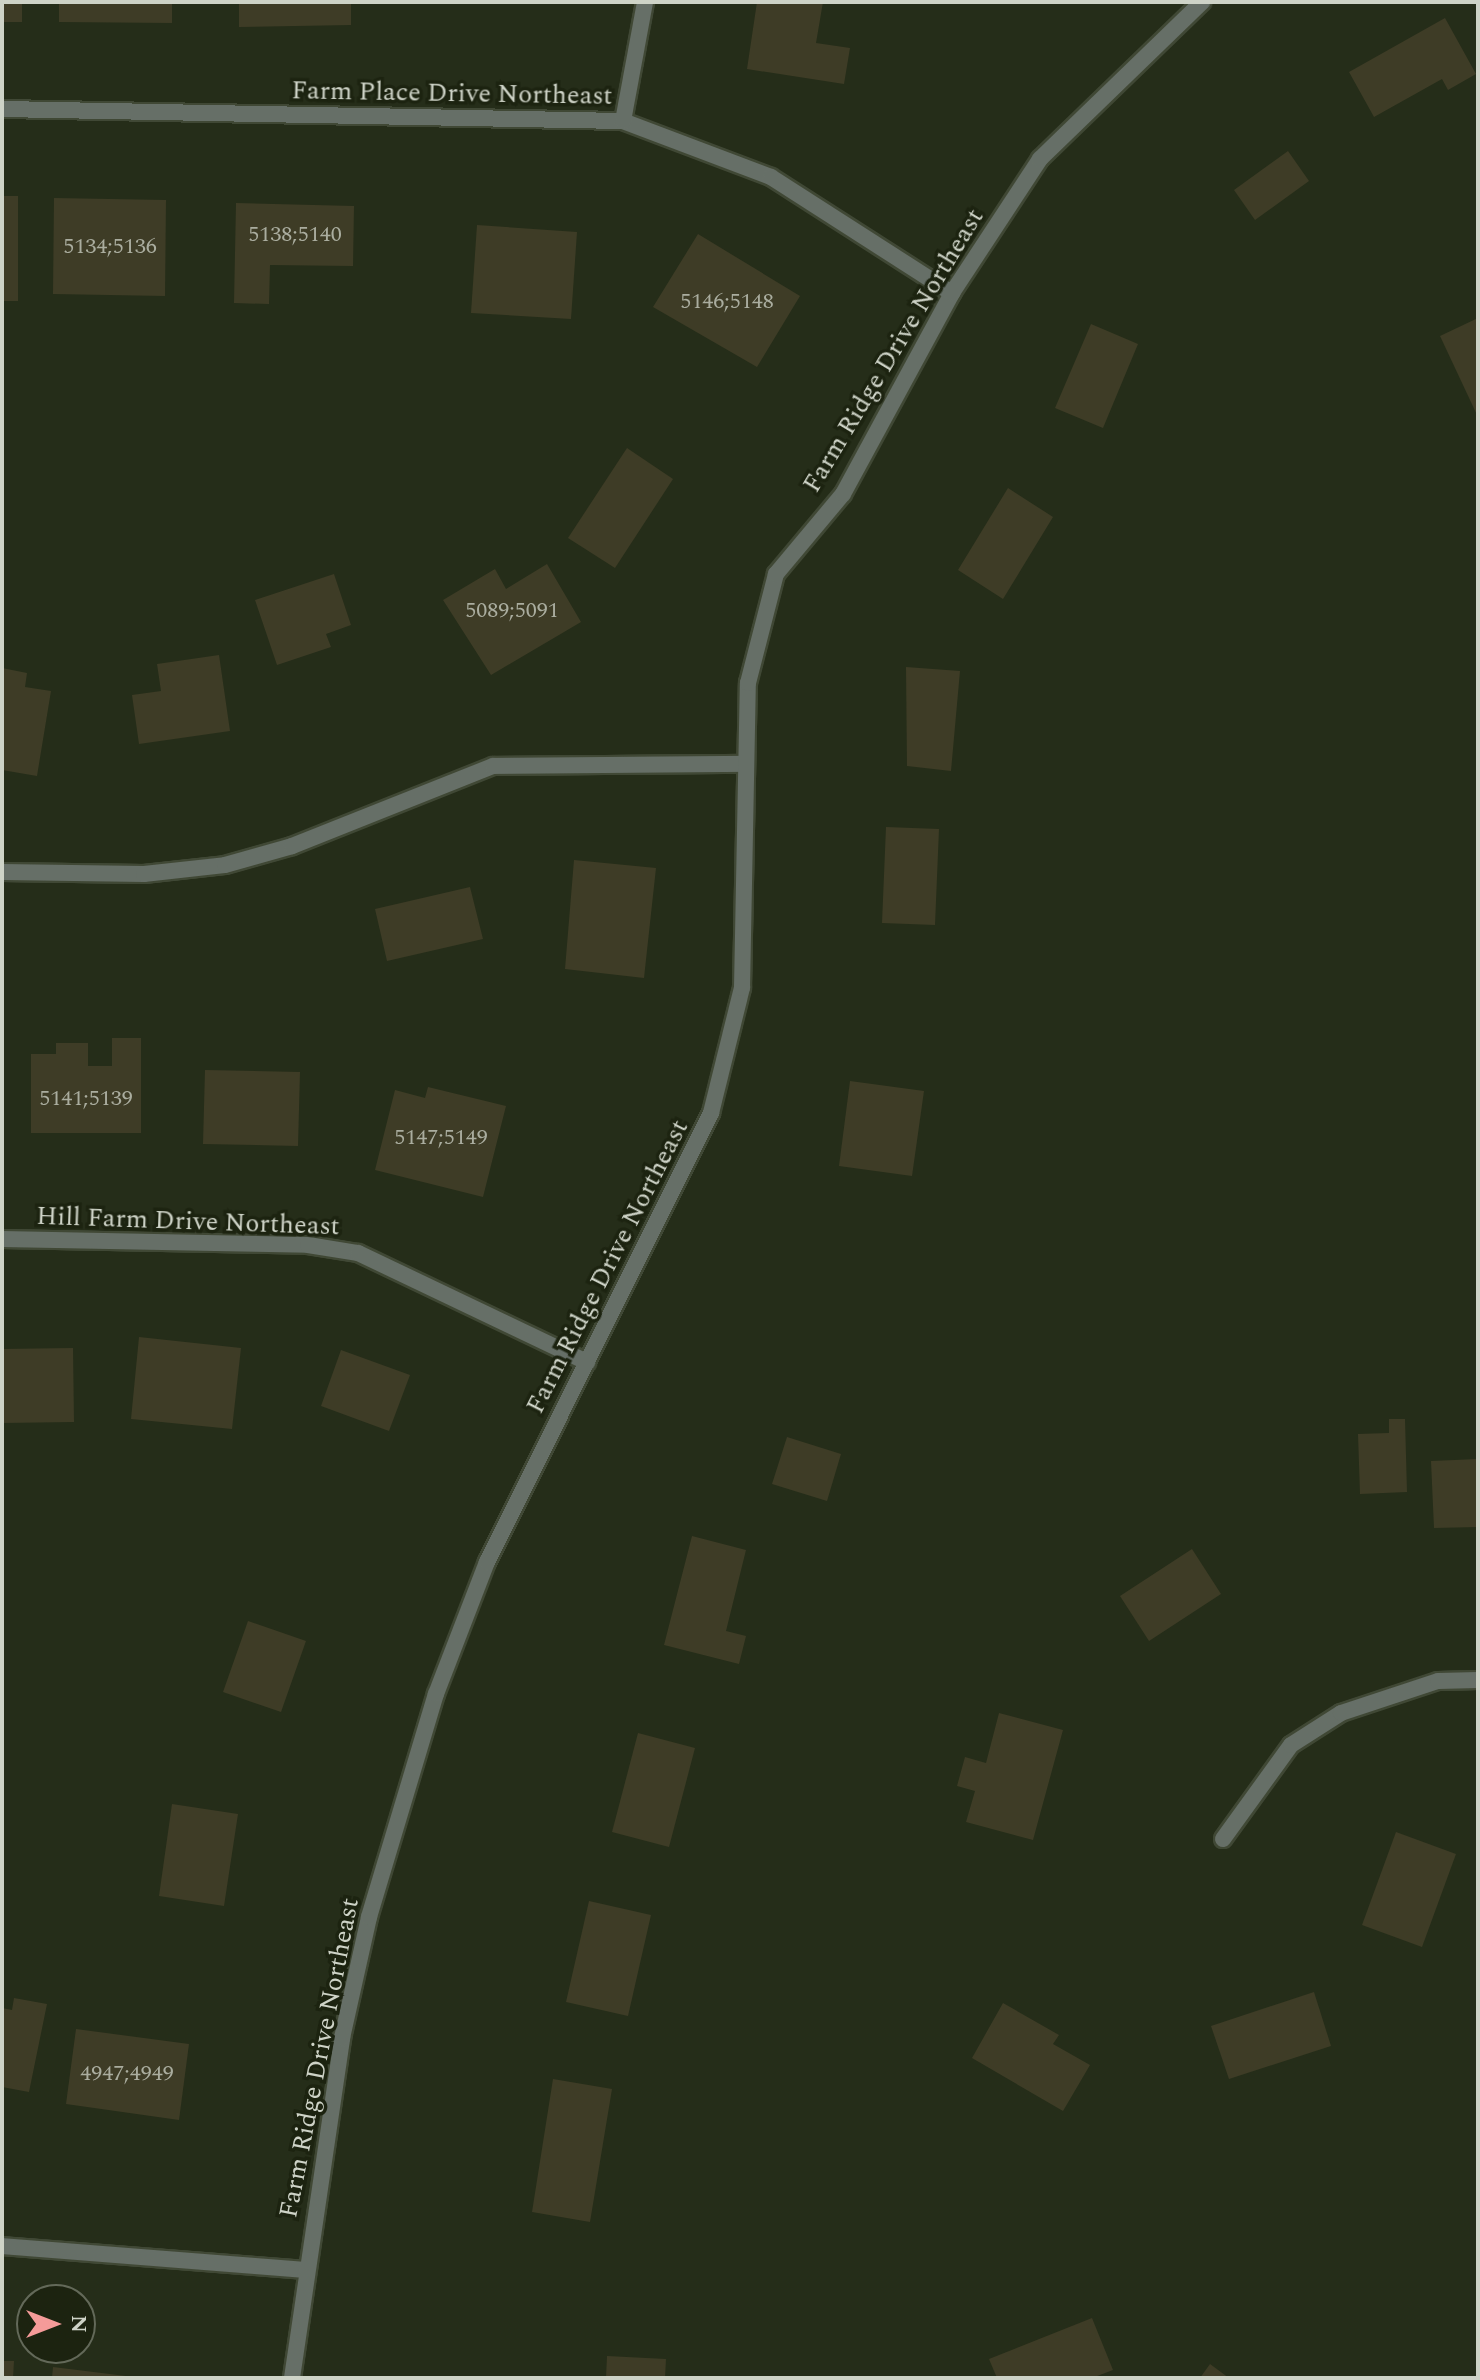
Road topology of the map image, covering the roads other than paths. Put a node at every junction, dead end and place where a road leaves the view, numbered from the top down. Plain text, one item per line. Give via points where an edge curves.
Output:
1 (645, 2) edge
2 (1202, 2) edge
3 (2, 109) edge
4 (623, 121) junction
5 (952, 293) junction
6 (746, 764) junction
7 (2, 872) edge
8 (2, 1239) edge
9 (587, 1362) junction
10 (1478, 1680) edge
11 (1223, 1839) dead end
12 (2, 2246) edge
13 (304, 2270) junction
14 (292, 2378) edge

1 - 4 street
2 - 5 street, Farm Ridge Drive Northeast via 1040,159
3 - 4 street, Farm Place Drive Northeast
4 - 5 street, Farm Place Drive Northeast via 771,177
5 - 6 street, Farm Ridge Drive Northeast via 843,494 776,574 748,683
6 - 7 street via 493,766 292,846 225,865 144,874
6 - 9 street, Farm Ridge Drive Northeast via 748,921 722,1074 684,1180
8 - 9 street, Hill Farm Drive Northeast via 308,1245 358,1253
9 - 13 street, Farm Ridge Drive Northeast via 458,1628 403,1799 342,2038
10 - 11 street via 1438,1681 1341,1713 1291,1745
12 - 13 street
13 - 14 street, Farm Ridge Drive Northeast

